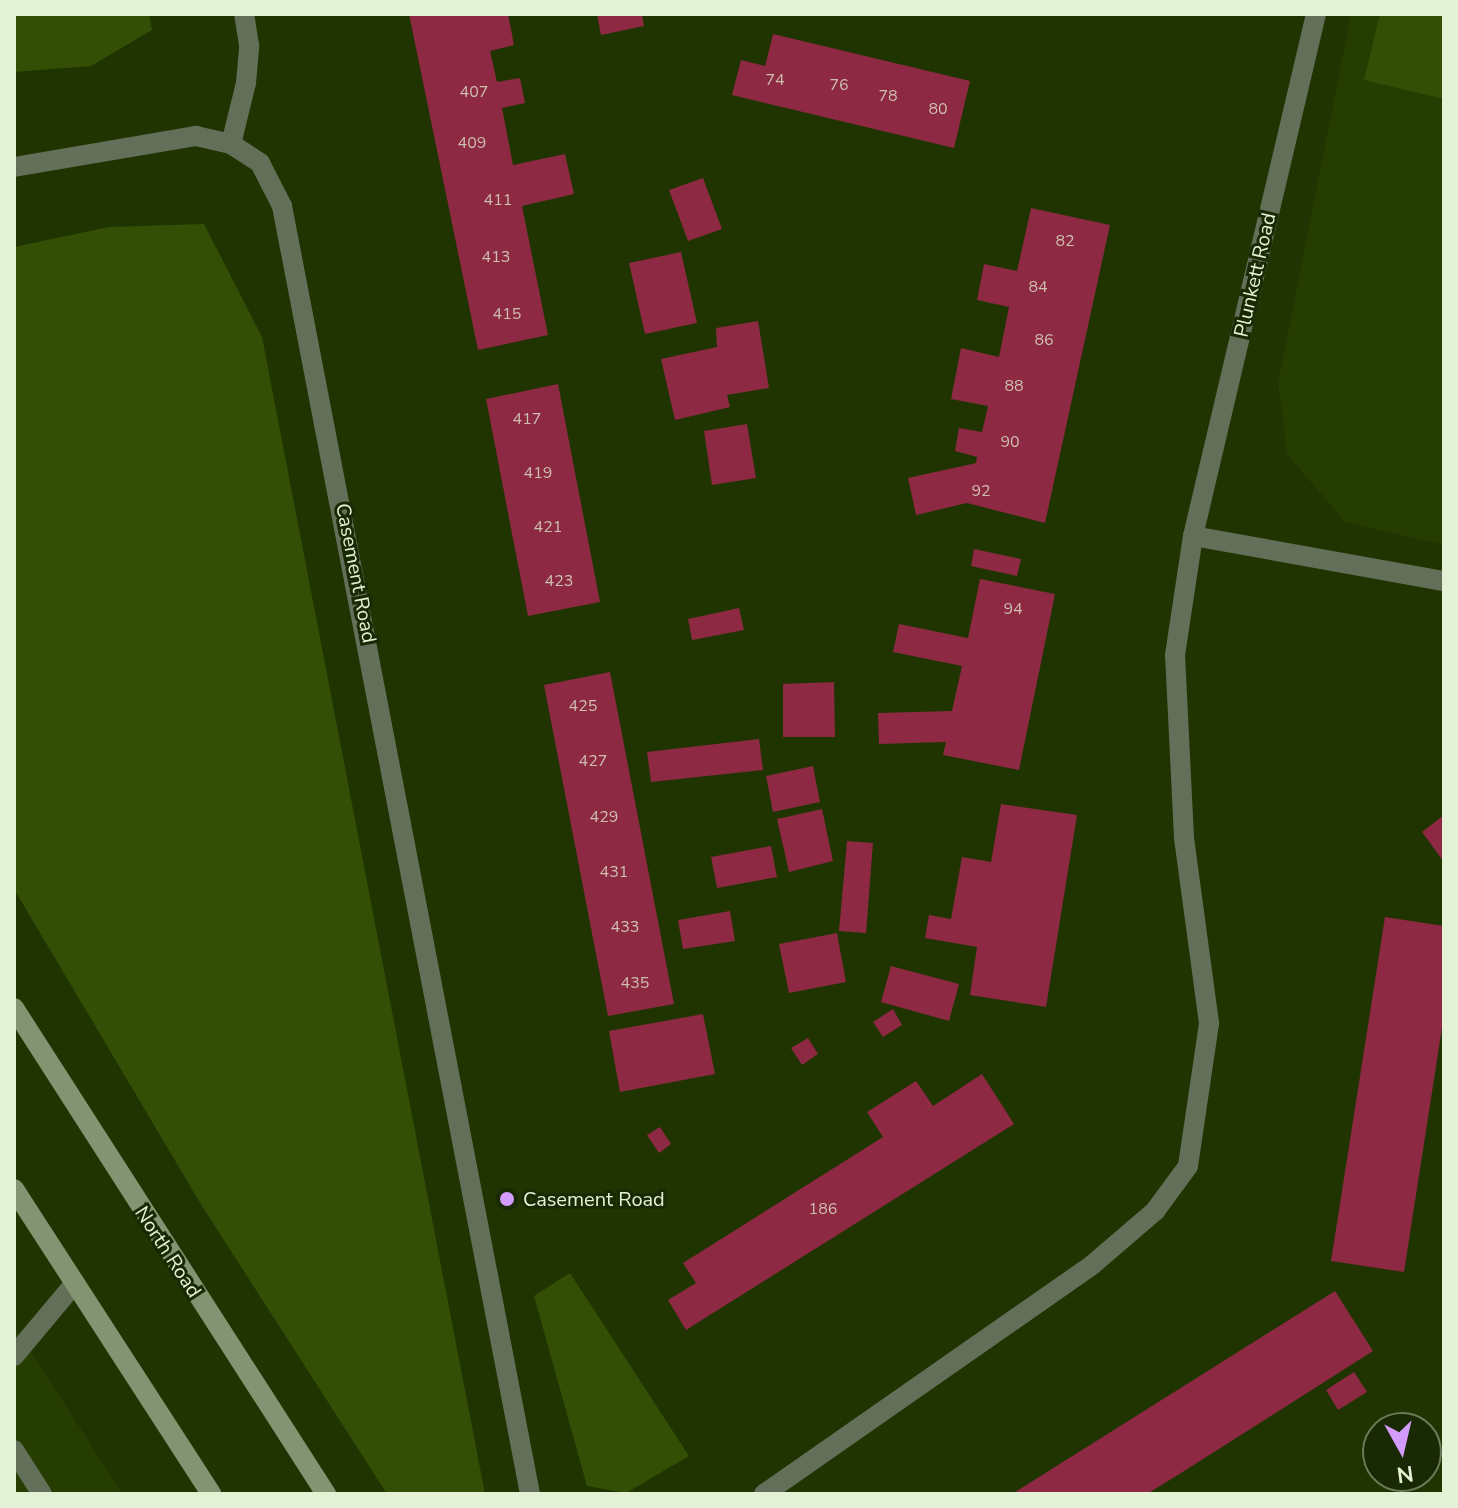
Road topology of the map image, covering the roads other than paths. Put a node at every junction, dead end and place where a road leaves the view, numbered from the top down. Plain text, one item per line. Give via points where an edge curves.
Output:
1 (244, 14) edge
2 (1316, 14) edge
3 (231, 144) junction
4 (14, 167) edge
5 (1193, 536) junction
6 (1444, 581) edge
7 (14, 1008) edge
8 (14, 1189) edge
9 (75, 1283) junction
10 (14, 1356) edge
11 (14, 1450) edge
12 (42, 1494) edge
13 (211, 1494) edge
14 (326, 1494) edge
15 (530, 1494) edge
16 (764, 1494) edge

1 - 3 street via 249,45 246,83
2 - 5 street, Plunkett Road
3 - 4 street, Casement Road via 196,136
3 - 15 street, Casement Road via 260,163 282,206
5 - 6 street
5 - 16 street, Plunkett Road via 1175,655 1184,838 1209,1023 1188,1166 1155,1211 1092,1265
7 - 14 main road, North Road
8 - 9 main road
9 - 10 street
9 - 13 main road
11 - 12 street

